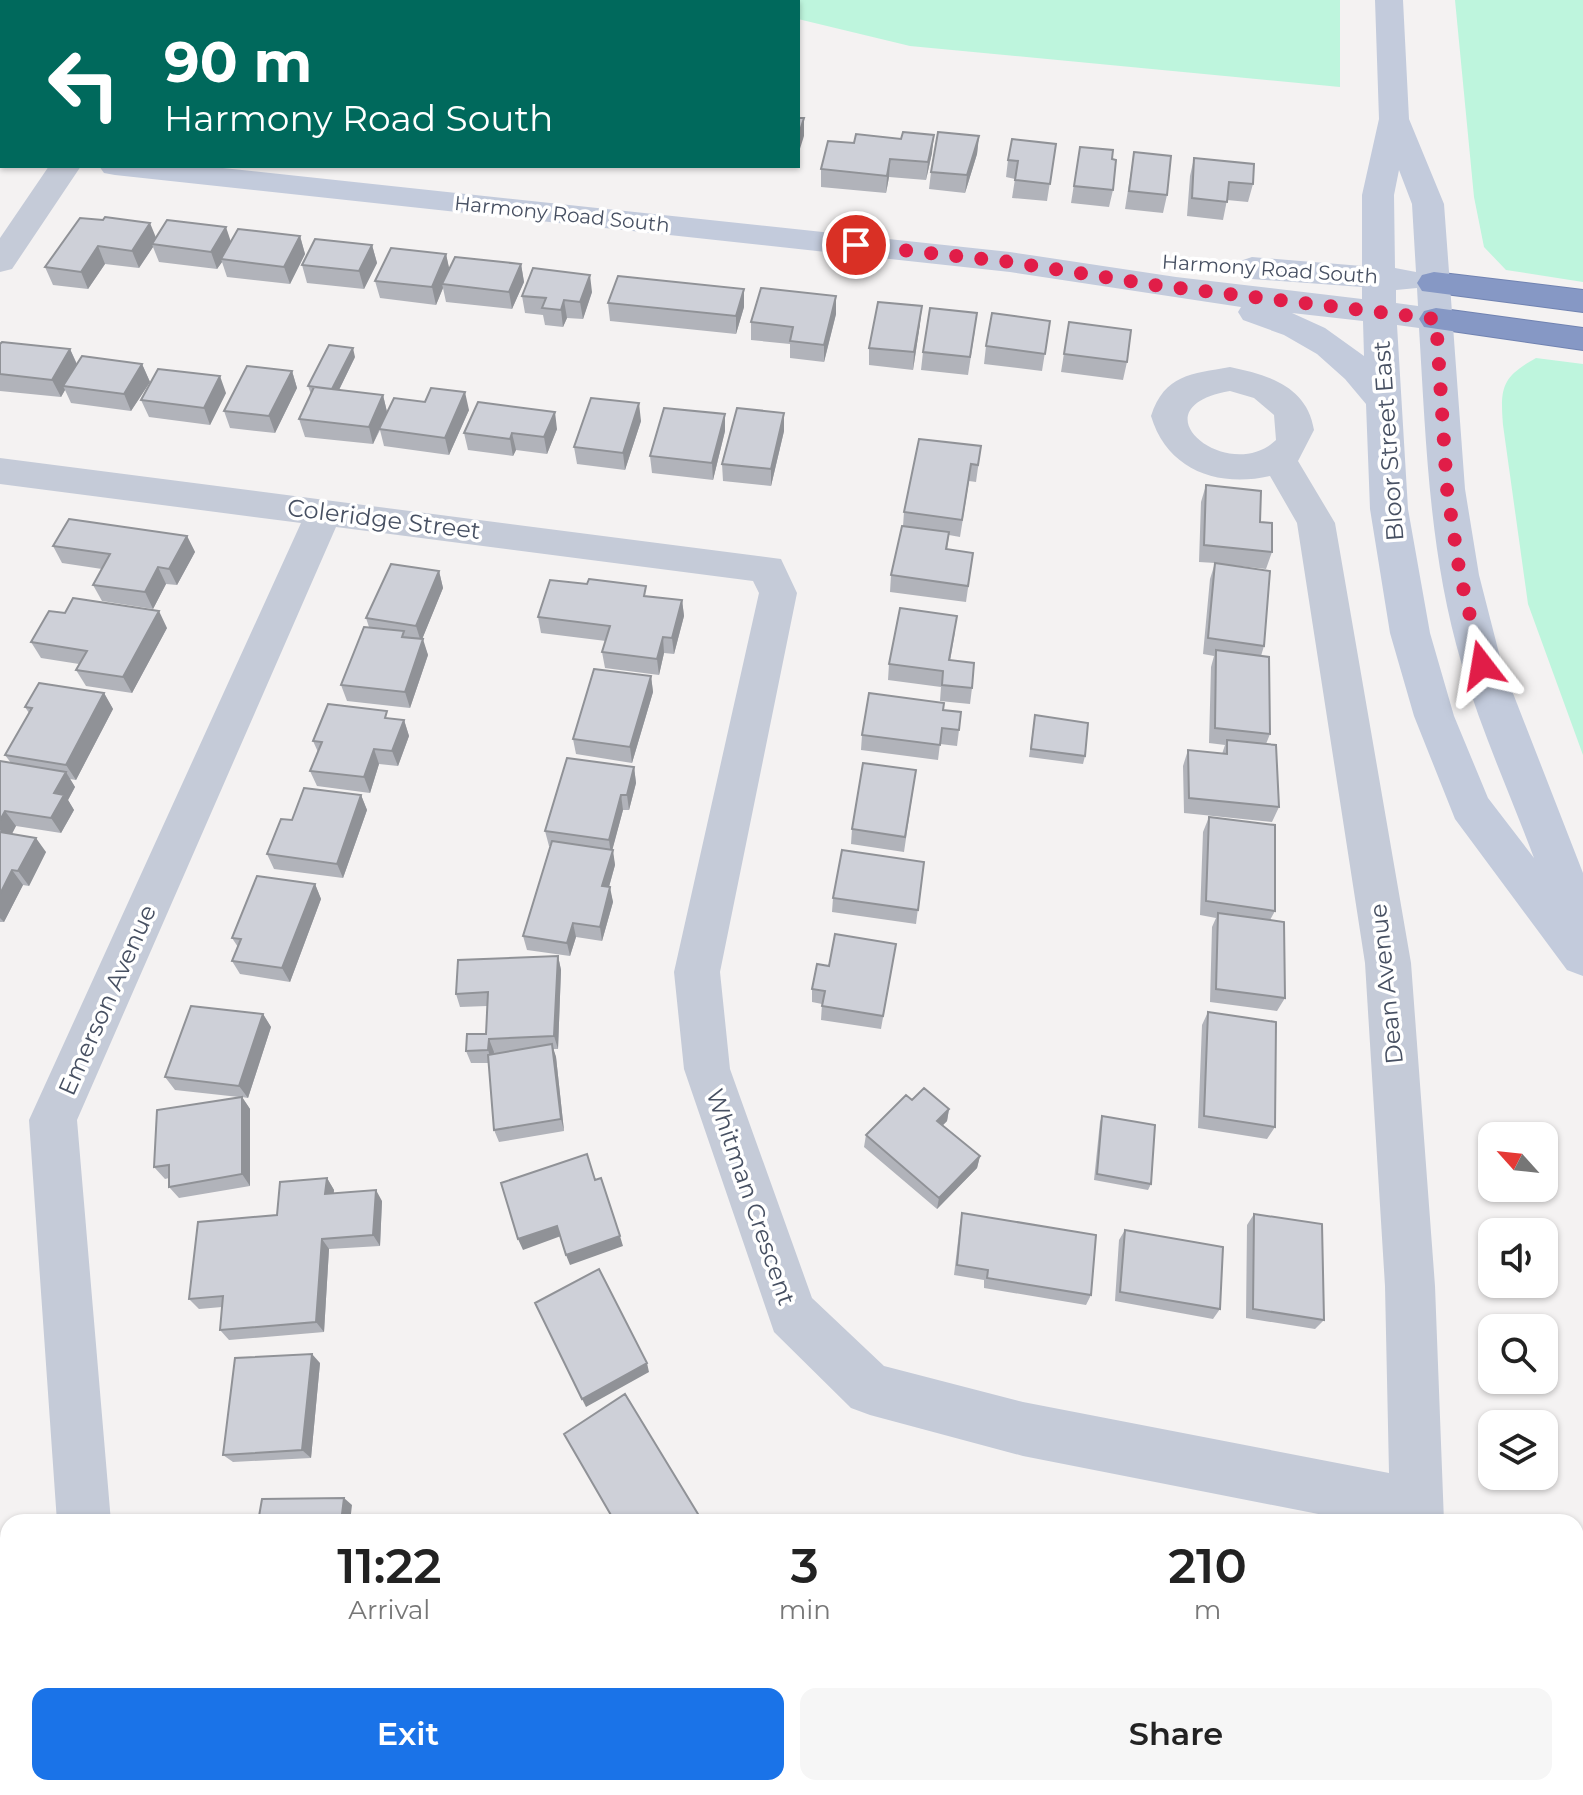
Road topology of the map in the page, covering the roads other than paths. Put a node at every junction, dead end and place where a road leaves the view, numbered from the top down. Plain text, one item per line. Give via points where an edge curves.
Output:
1 (1389, 0) edge
2 (1394, 119) junction
3 (64, 168) edge
4 (134, 168) edge
5 (0, 262) edge
6 (1010, 262) junction
7 (1378, 276) junction
8 (1176, 288) junction
9 (1435, 301) junction
10 (1583, 301) edge
11 (1379, 311) junction
12 (1583, 339) edge
13 (1385, 404) junction
14 (1278, 460) dead end
15 (0, 471) edge
16 (325, 511) junction
17 (767, 569) joint
18 (1583, 930) edge
19 (1583, 956) edge
20 (83, 1514) edge
21 (1416, 1514) edge

1 - 2 main road, Bloor Street East
2 - 7 main road, Bloor Street East via 1378,195
2 - 9 main road, Bloor Street East via 1428,204
3 - 5 street
4 - 6 main road, Harmony Road South
6 - 7 main road, Harmony Road South via 1124,259
6 - 8 main road, Harmony Road South
7 - 9 main road, Harmony Road South
7 - 11 main road, Bloor Street East
8 - 11 main road, Harmony Road South
8 - 13 main road via 1291,323 1345,355
9 - 10 highway
9 - 11 main road, Harmony Road South
9 - 12 highway
9 - 18 main road, Bloor Street East via 1447,489 1460,575 1482,665
11 - 13 main road, Bloor Street East
13 - 19 main road, Bloor Street East via 1389,509 1410,633 1434,716 1470,807
14 - 21 street, Dean Avenue via 1316,523 1388,963 1410,1286
15 - 16 street, Coleridge Street
16 - 17 street, Coleridge Street
16 - 20 street, Emerson Avenue via 53,1120
17 - 21 street, Whitman Crescent via 778,593 697,972 707,1069 792,1314 870,1389 1023,1429

